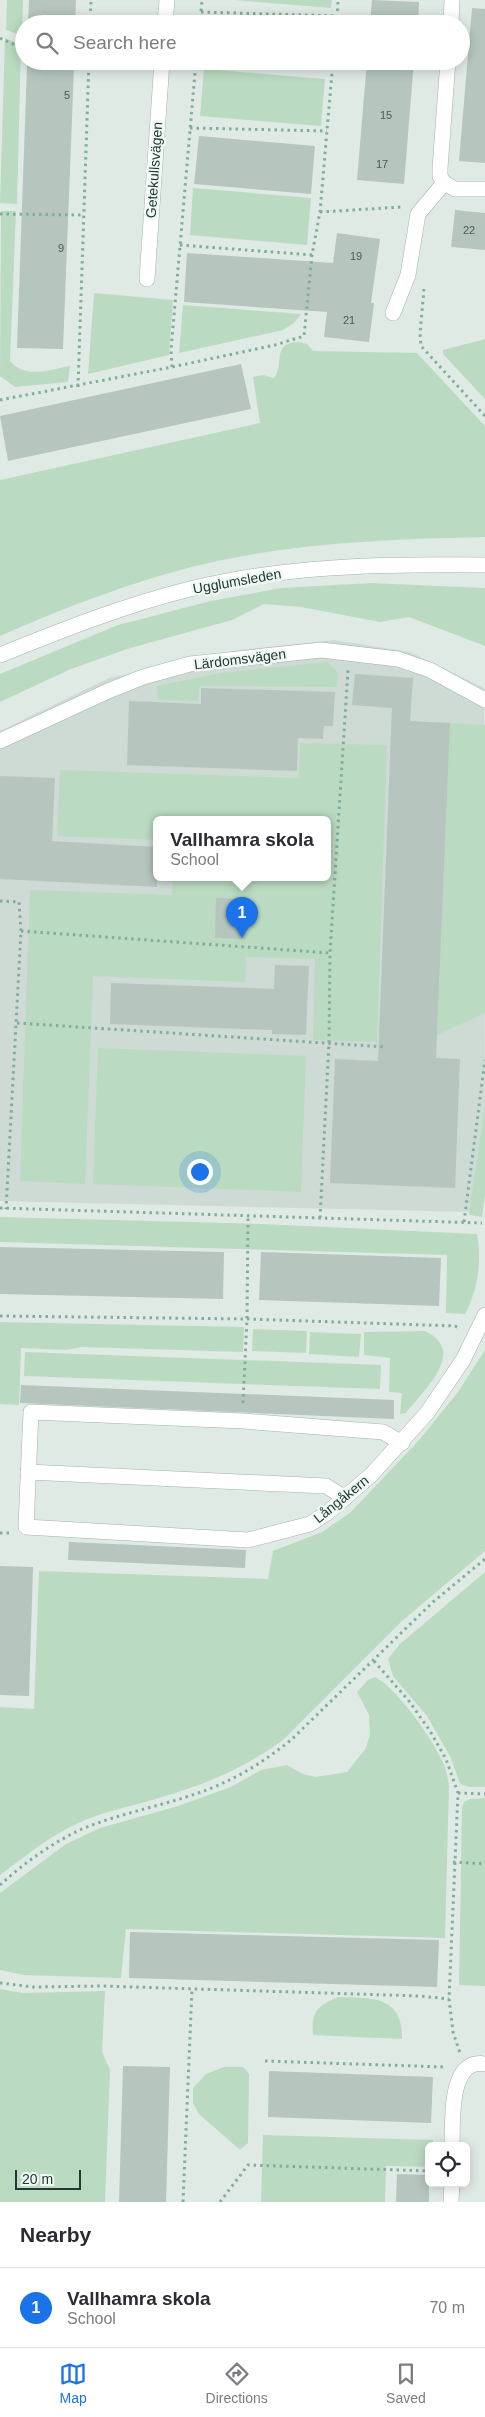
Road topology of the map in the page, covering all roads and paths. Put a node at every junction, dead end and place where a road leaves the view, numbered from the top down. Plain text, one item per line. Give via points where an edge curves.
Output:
1 (91, 0) edge
2 (167, 0) edge
3 (202, 0) edge
4 (338, 0) edge
5 (452, 0) edge
6 (201, 12) junction
7 (90, 15) edge
8 (166, 15) edge
9 (201, 15) edge
10 (303, 15) edge
11 (337, 15) edge
12 (451, 15) edge
13 (0, 38) edge
14 (15, 46) edge
15 (89, 70) edge
16 (161, 70) edge
17 (195, 70) edge
18 (332, 70) edge
19 (447, 70) edge
20 (190, 128) junction
21 (327, 131) junction
22 (444, 183) junction
23 (485, 188) edge
24 (426, 205) junction
25 (320, 212) junction
26 (0, 214) edge
27 (83, 215) junction
28 (180, 245) junction
29 (312, 255) junction
30 (147, 279) dead end
31 (425, 284) dead end
32 (393, 313) dead end
33 (172, 367) junction
34 (78, 387) junction
35 (0, 400) edge
36 (485, 416) edge
37 (485, 565) edge
38 (350, 652) junction
39 (0, 655) edge
40 (485, 700) edge
41 (0, 741) edge
42 (0, 901) edge
43 (21, 931) junction
44 (330, 953) junction
45 (17, 1023) junction
46 (329, 1042) junction
47 (386, 1047) dead end
48 (485, 1060) edge
49 (0, 1208) edge
50 (6, 1208) junction
51 (248, 1217) junction
52 (320, 1218) junction
53 (464, 1222) junction
54 (482, 1223) dead end
55 (485, 1315) edge
56 (0, 1316) edge
57 (247, 1319) junction
58 (476, 1336) junction
59 (243, 1421) junction
60 (402, 1443) junction
61 (28, 1472) junction
62 (345, 1498) junction
63 (485, 1559) edge
64 (374, 1661) junction
65 (458, 1792) junction
66 (485, 1794) edge
67 (453, 1862) junction
68 (485, 1864) edge
69 (0, 1885) edge
70 (0, 1983) edge
71 (192, 1989) junction
72 (449, 2000) junction
73 (265, 2061) dead end
74 (485, 2064) edge
75 (465, 2067) junction
76 (452, 2142) edge
77 (425, 2171) edge
78 (452, 2187) edge
79 (183, 2202) edge
80 (220, 2202) edge
81 (451, 2202) edge

1 - 7 path
2 - 8 street
3 - 6 path
4 - 11 path
5 - 12 street
6 - 9 path
6 - 10 path
13 - 14 path
15 - 27 path
16 - 30 street, Getekullsvägen
17 - 20 path
18 - 21 path
19 - 22 street via 440,168
20 - 21 path
20 - 28 path
21 - 25 path
22 - 23 street via 455,189
22 - 24 street
24 - 25 path
24 - 32 street via 418,214 408,275
25 - 29 path
26 - 27 path
27 - 34 path
28 - 29 path
28 - 33 path
29 - 33 path via 304,336
31 - 36 path via 421,346
33 - 34 path
34 - 35 path
37 - 39 street, Ugglumsleden via 338,567 250,577 190,589 127,607
38 - 40 street, Lärdomsvägen via 398,659 430,670
38 - 41 street, Lärdomsvägen via 321,650 190,664 108,691
38 - 44 path
42 - 43 path via 20,902
43 - 44 path
43 - 45 path
44 - 46 path
45 - 46 path
45 - 50 path
46 - 47 path
46 - 52 path
48 - 53 path
49 - 50 path
50 - 51 path
51 - 52 path
51 - 57 path
52 - 53 path
53 - 54 path
55 - 58 street, Långåkern
56 - 57 path
57 - 58 path via 455,1326
57 - 59 path
58 - 60 street, Långåkern via 446,1388
59 - 60 street via 383,1432
59 - 61 street via 31,1412
60 - 62 street, Långåkern
61 - 62 street via 326,1486
61 - 62 street, Långåkern via 26,1527 248,1540 310,1524
63 - 64 path via 433,1602
64 - 65 path via 430,1731
64 - 69 path via 266,1760 209,1789 79,1830 27,1863
65 - 66 path
65 - 67 path
67 - 68 path
67 - 72 path
70 - 71 path via 33,1987
71 - 72 path via 419,1996
71 - 79 path
72 - 75 path via 452,2032
73 - 75 path
74 - 75 street
75 - 76 street via 456,2090
77 - 80 path via 248,2165
78 - 81 street

